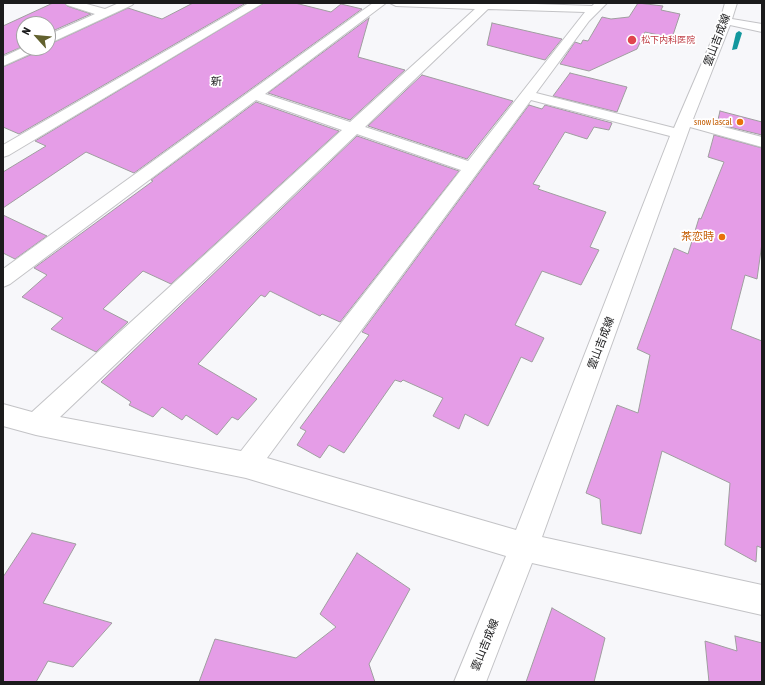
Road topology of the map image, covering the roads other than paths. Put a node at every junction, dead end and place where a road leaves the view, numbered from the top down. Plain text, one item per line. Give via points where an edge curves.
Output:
1 (71, 3) edge
2 (128, 3) edge
3 (257, 3) edge
4 (380, 3) edge
5 (396, 3) edge
6 (485, 6) junction
7 (597, 6) edge
8 (728, 12) edge
9 (105, 13) junction
10 (762, 28) edge
11 (56, 36) edge
12 (16, 56) edge
13 (3, 62) edge
14 (254, 95) junction
15 (527, 95) junction
16 (353, 128) junction
17 (682, 128) junction
18 (762, 142) edge
19 (3, 152) edge
20 (472, 168) junction
21 (3, 279) edge
22 (3, 415) edge
23 (36, 424) junction
24 (246, 465) junction
25 (524, 547) junction
26 (762, 600) edge
27 (470, 682) edge

1 - 9 street
2 - 9 street
3 - 19 street
4 - 14 street
5 - 6 street
6 - 7 street
6 - 16 street
7 - 15 street
8 - 10 street
8 - 17 street, 雲山吉成線
9 - 11 street
12 - 13 street
14 - 16 street
14 - 21 street
15 - 17 street
15 - 20 street
16 - 20 street
16 - 23 street
17 - 18 street
17 - 25 street, 雲山吉成線
20 - 24 street
22 - 23 street
23 - 24 street
24 - 25 street
25 - 26 street
25 - 27 street, 雲山吉成線

